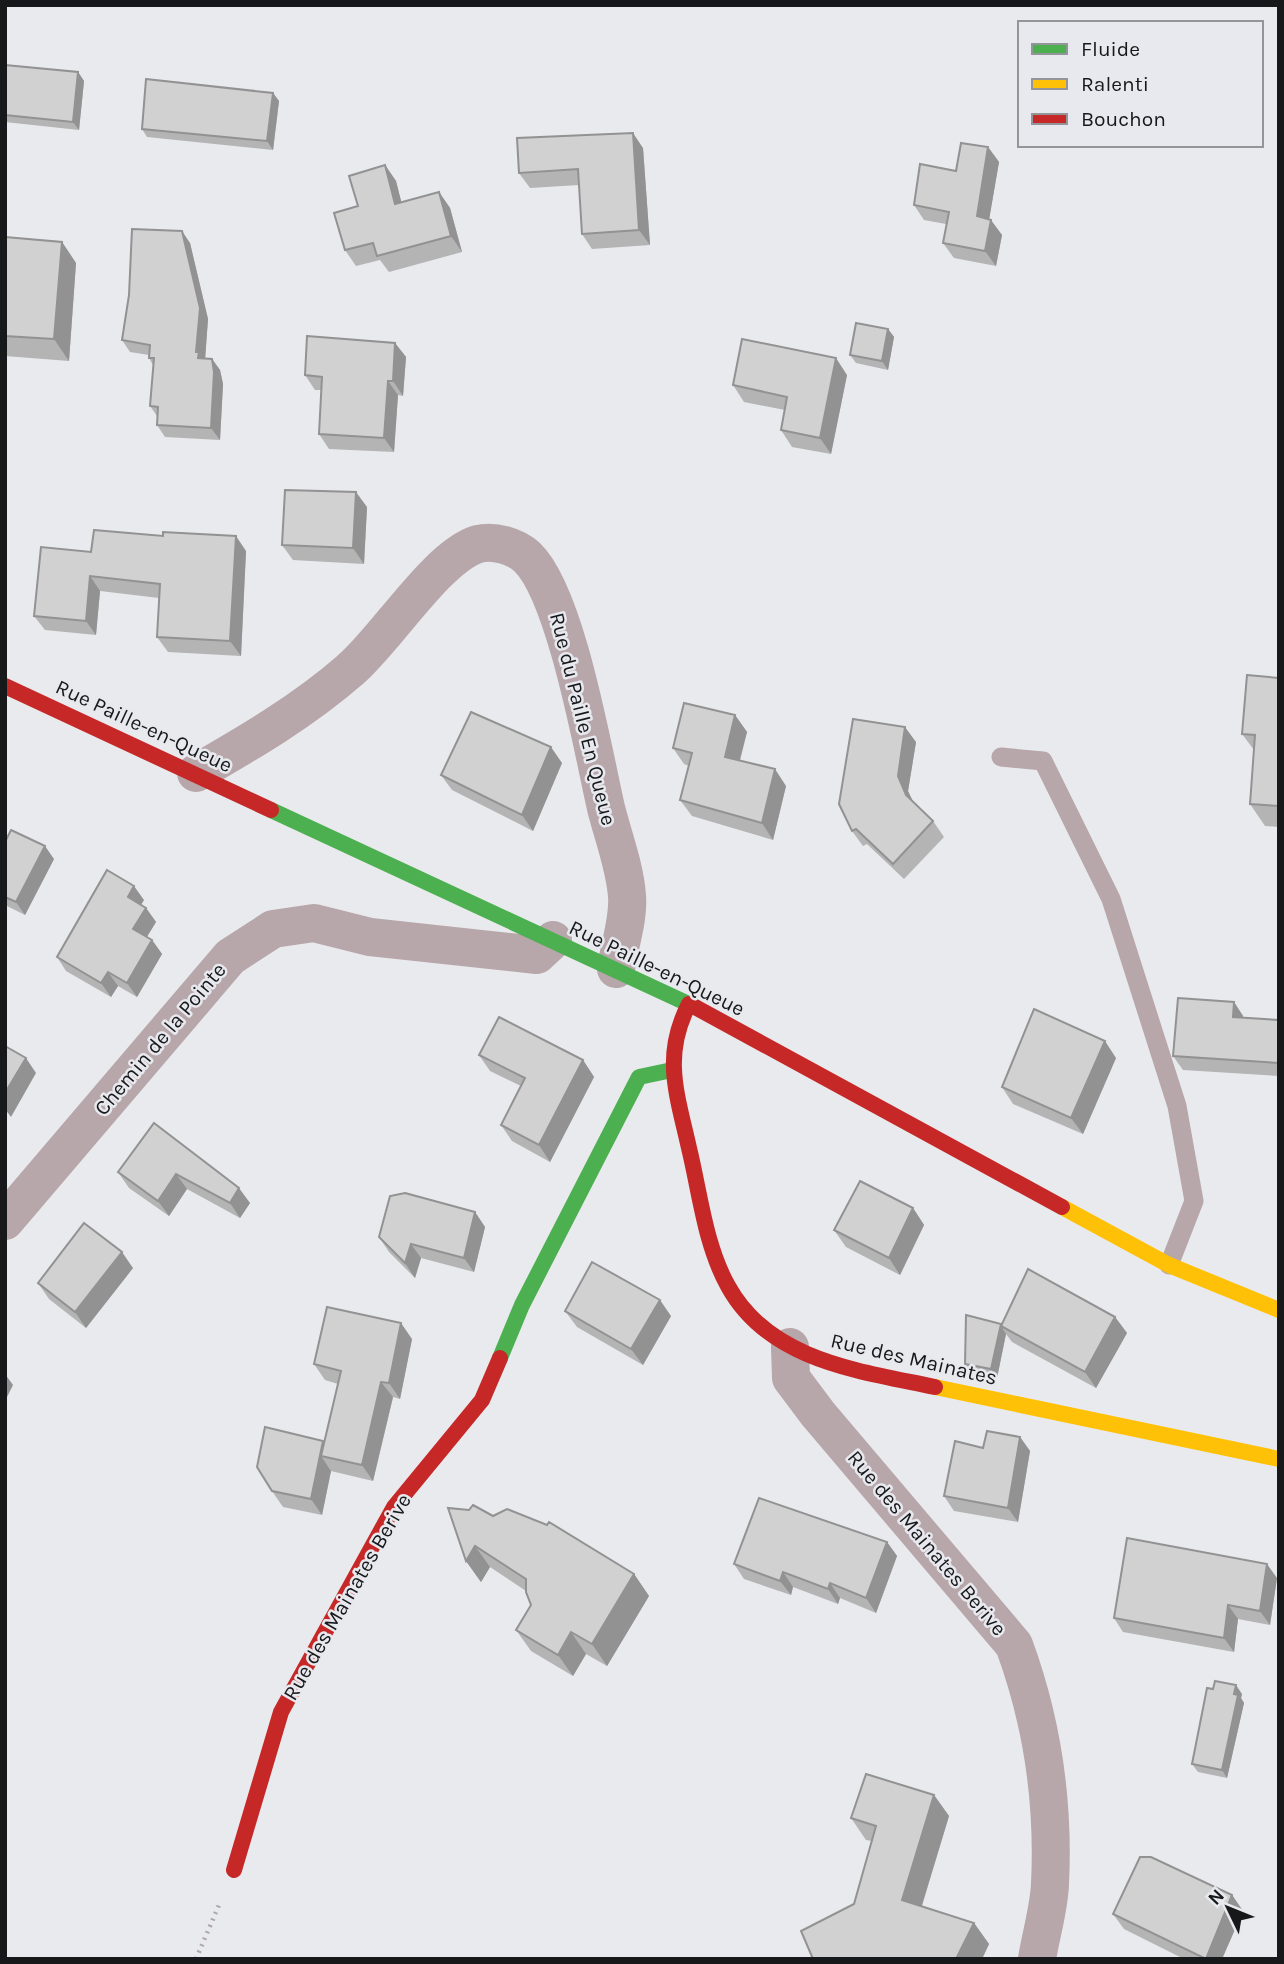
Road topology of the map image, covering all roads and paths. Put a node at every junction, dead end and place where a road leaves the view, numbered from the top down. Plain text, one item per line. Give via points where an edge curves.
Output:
1 (5, 686) edge
2 (1002, 757) dead end
3 (196, 773) junction
4 (554, 940) junction
5 (616, 970) junction
6 (689, 1004) junction
7 (672, 1070) junction
8 (5, 1221) edge
9 (1169, 1265) junction
10 (1279, 1310) edge
11 (790, 1347) junction
12 (1279, 1459) edge
13 (234, 1870) joint
14 (196, 1959) edge
15 (1037, 1959) edge

1 - 3 street, Rue Paille-en-Queue
2 - 9 lane via 1043,761 1111,898 1177,1106 1194,1201
3 - 4 street, Rue Paille-en-Queue
3 - 5 street, Rue du Paille En Queue via 284,722 353,668 461,553 479,544 516,548 538,572 562,622 627,897
4 - 5 street, Rue Paille-en-Queue
4 - 8 street, Chemin de la Pointe via 537,955 370,937 314,923 273,929 230,957
5 - 6 street, Rue Paille-en-Queue
6 - 7 street, Rue des Mainates via 678,1025
6 - 9 street, Rue Paille-en-Queue
7 - 11 street, Rue des Mainates via 711,1244 728,1287 758,1323
7 - 13 street, Rue des Mainates Berive via 639,1077 522,1305 482,1400 394,1507 281,1712
9 - 10 street, Rue Paille-en-Queue
11 - 12 street, Rue des Mainates via 835,1366
11 - 15 street, Rue des Mainates Berive via 792,1378 818,1415 1014,1645 1029,1684 1048,1779 1050,1886
13 - 14 path

